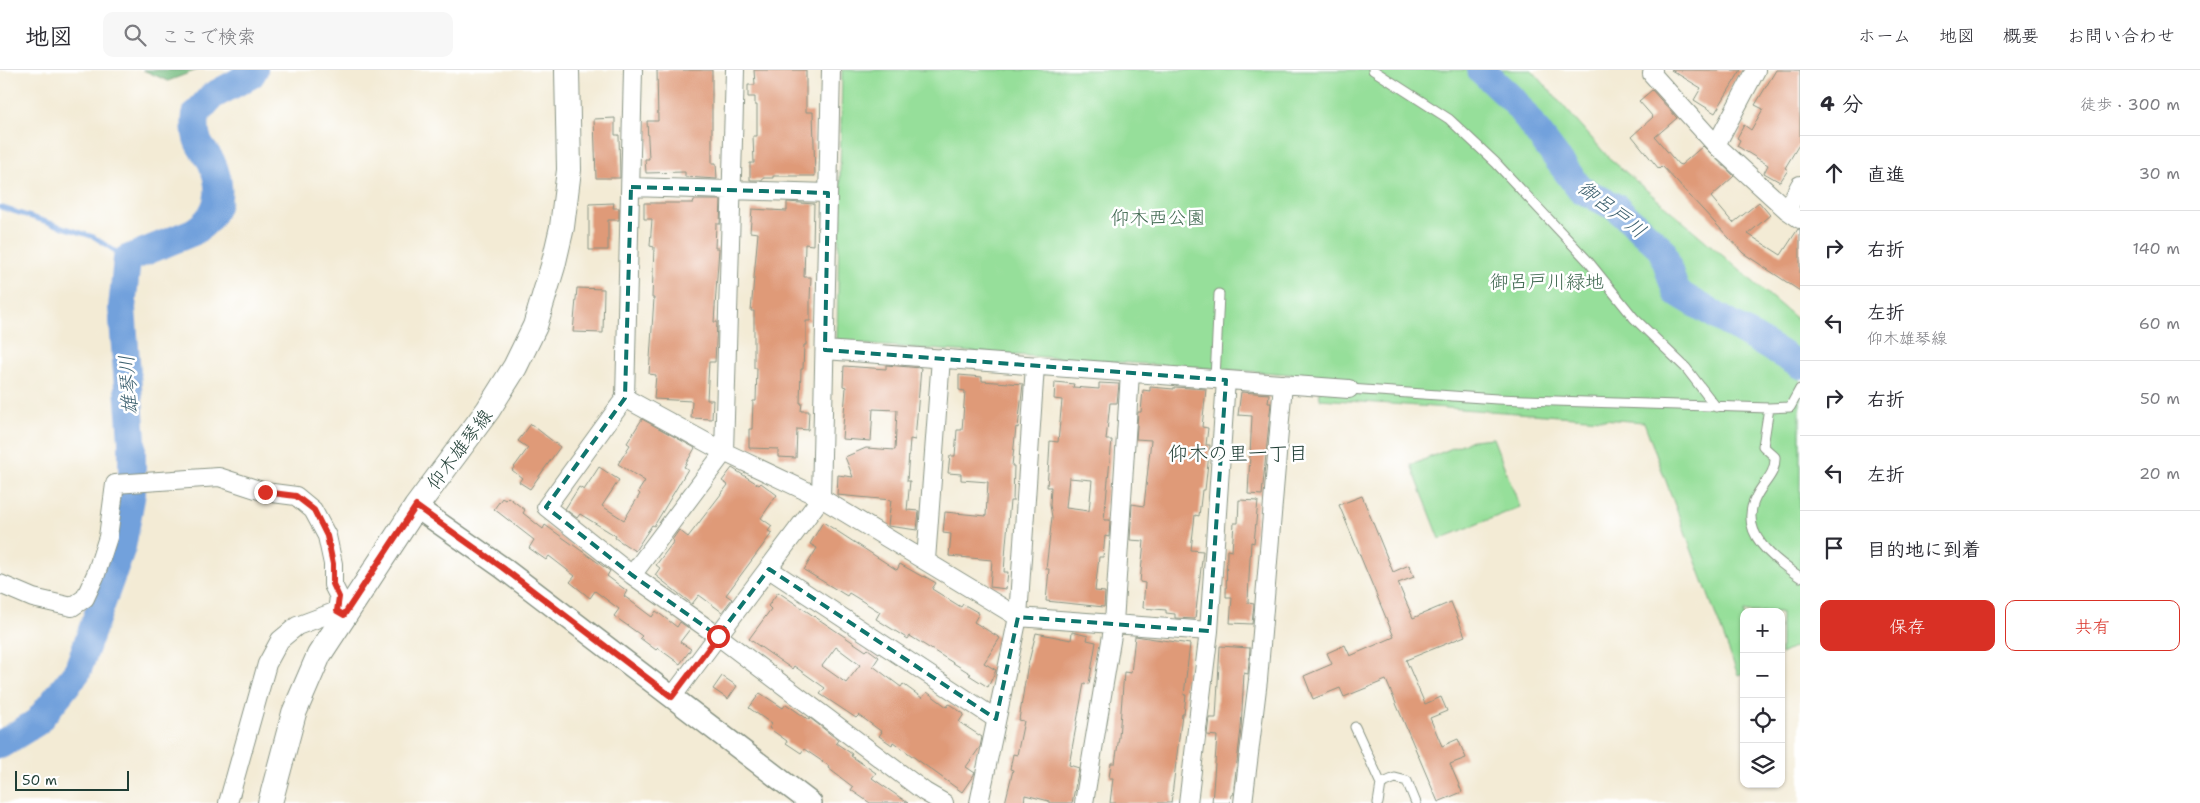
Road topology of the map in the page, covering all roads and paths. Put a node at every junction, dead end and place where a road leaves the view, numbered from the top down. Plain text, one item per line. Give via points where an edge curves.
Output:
1 (567, 70) edge
2 (634, 70) edge
3 (735, 70) edge
4 (831, 70) edge
5 (1373, 70) edge
6 (1653, 70) edge
7 (1756, 70) edge
8 (1716, 145) junction
9 (1800, 185) edge
10 (630, 187) junction
11 (732, 190) junction
12 (828, 192) junction
13 (1793, 214) edge
14 (1219, 294) dead end
15 (825, 350) junction
16 (941, 358) junction
17 (1034, 366) junction
18 (1130, 372) junction
19 (1221, 379) junction
20 (1282, 384) junction
21 (1349, 389) joint
22 (1800, 389) edge
23 (625, 398) junction
24 (1716, 407) junction
25 (1769, 408) junction
26 (724, 452) junction
27 (821, 498) junction
28 (416, 506) junction
29 (926, 560) junction
30 (769, 569) junction
31 (632, 575) junction
32 (1800, 577) edge
33 (0, 584) edge
34 (340, 613) junction
35 (1018, 617) junction
36 (1114, 623) junction
37 (1209, 631) junction
38 (718, 636) junction
39 (672, 697) junction
40 (996, 719) junction
41 (1355, 727) dead end
42 (1381, 784) junction
43 (228, 803) edge
44 (270, 803) edge
45 (811, 803) edge
46 (944, 803) edge
47 (979, 803) edge
48 (1084, 803) edge
49 (1188, 803) edge
50 (1243, 803) edge
51 (1378, 803) edge
52 (1416, 803) edge

1 - 28 main road, 仰木雄琴線 via 569,170 562,227 554,266 535,326 515,367 488,410
2 - 10 street
3 - 11 street
4 - 12 street
5 - 24 lane via 1449,119 1496,163 1588,261 1634,318 1686,368
6 - 8 street via 1652,74
7 - 8 street
8 - 13 street
9 - 13 street
10 - 11 street
10 - 23 street
11 - 12 street
11 - 26 street
12 - 15 street
14 - 19 lane
15 - 16 street
15 - 27 street
16 - 17 street
16 - 29 street
17 - 18 street
17 - 35 street
18 - 19 street
18 - 36 street
19 - 20 street
19 - 37 street
20 - 21 street
20 - 50 street via 1258,680
21 - 24 lane via 1497,399
22 - 25 lane via 1790,407
23 - 26 street
23 - 31 street via 546,506
24 - 25 lane
25 - 32 lane via 1764,446 1775,457 1776,467 1755,498 1751,519 1757,539 1769,555
26 - 27 street
26 - 31 street
27 - 29 street
27 - 30 street
28 - 34 main road, 仰木雄琴線
28 - 39 street
29 - 35 street
30 - 38 street
30 - 40 street
31 - 38 street
33 - 34 street via 33,598 72,607 85,598 96,574 108,537 115,484 219,476 265,492 296,496 314,510 327,536
34 - 43 street via 297,626 280,640 267,664
34 - 44 main road, 仰木雄琴線 via 294,713
35 - 36 street
35 - 40 street
36 - 37 street
36 - 48 street
37 - 49 street
38 - 39 street
38 - 46 street
39 - 45 street
40 - 47 street
41 - 42 lane
42 - 51 lane
42 - 52 lane via 1395,778 1407,781

